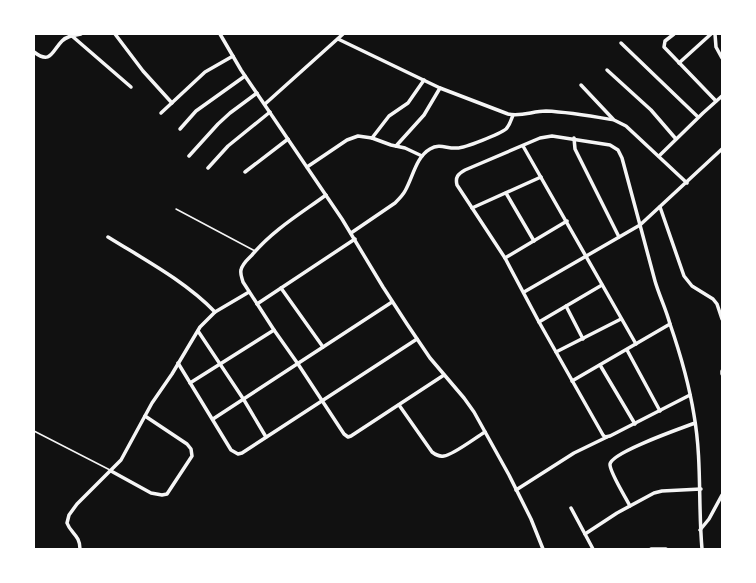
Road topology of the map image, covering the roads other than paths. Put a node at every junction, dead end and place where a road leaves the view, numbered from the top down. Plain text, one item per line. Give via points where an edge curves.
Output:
1 (80, 34) edge
2 (115, 34) edge
3 (220, 34) edge
4 (343, 34) edge
5 (674, 34) edge
6 (712, 34) edge
7 (715, 34) edge
8 (72, 35) edge
9 (338, 39) junction
10 (622, 43) dead end
11 (34, 52) edge
12 (233, 56) junction
13 (722, 58) edge
14 (679, 63) junction
15 (607, 70) dead end
16 (246, 76) junction
17 (424, 80) junction
18 (581, 85) dead end
19 (131, 87) dead end
20 (440, 88) junction
21 (257, 93) junction
22 (722, 96) edge
23 (716, 101) junction
24 (172, 103) junction
25 (265, 104) junction
26 (270, 112) junction
27 (162, 113) dead end
28 (513, 115) junction
29 (698, 117) junction
30 (614, 120) junction
31 (180, 129) dead end
32 (372, 138) junction
33 (574, 138) junction
34 (288, 139) junction
35 (676, 139) junction
36 (396, 146) junction
37 (523, 146) junction
38 (722, 149) edge
39 (189, 156) dead end
40 (422, 156) junction
41 (659, 156) junction
42 (307, 166) junction
43 (208, 168) dead end
44 (245, 172) dead end
45 (541, 177) junction
46 (686, 183) junction
47 (506, 193) junction
48 (326, 195) junction
49 (660, 207) junction
50 (472, 208) junction
51 (176, 209) dead end
52 (567, 221) junction
53 (640, 225) junction
54 (351, 232) junction
55 (108, 237) dead end
56 (619, 237) junction
57 (355, 239) junction
58 (534, 241) junction
59 (255, 252) junction
60 (586, 256) junction
61 (505, 258) junction
62 (602, 285) junction
63 (281, 288) junction
64 (248, 292) junction
65 (524, 292) junction
66 (392, 302) junction
67 (257, 304) junction
68 (566, 306) junction
69 (215, 312) junction
70 (621, 319) junction
71 (722, 319) edge
72 (539, 322) junction
73 (670, 324) junction
74 (274, 330) junction
75 (198, 331) junction
76 (417, 339) junction
77 (583, 339) junction
78 (636, 344) junction
79 (323, 347) junction
80 (627, 350) junction
81 (556, 352) junction
82 (178, 363) junction
83 (220, 364) junction
84 (298, 364) junction
85 (600, 364) junction
86 (722, 371) edge
87 (722, 374) edge
88 (444, 375) junction
89 (572, 380) junction
90 (190, 383) junction
91 (690, 395) junction
92 (244, 400) junction
93 (322, 401) junction
94 (400, 405) junction
95 (660, 411) junction
96 (145, 416) junction
97 (213, 419) junction
98 (695, 423) junction
99 (635, 424) junction
100 (34, 431) edge
101 (485, 432) junction
102 (266, 437) junction
103 (607, 437) junction
104 (111, 471) junction
105 (701, 489) junction
106 (516, 490) junction
107 (722, 495) edge
108 (717, 504) junction
109 (630, 506) junction
110 (722, 506) edge
111 (571, 508) dead end
112 (700, 530) junction
113 (585, 534) junction
114 (80, 549) edge
115 (543, 549) edge
116 (593, 549) edge
117 (651, 549) edge
118 (666, 549) edge
119 (702, 549) edge

1 - 8 street
2 - 24 street
3 - 12 street
4 - 9 street
5 - 14 street via 665,41 664,47
6 - 14 street
7 - 13 street via 716,47
8 - 11 street via 63,40 51,56 44,57
8 - 19 street
9 - 17 street
9 - 25 street
10 - 29 street
12 - 16 street
12 - 24 street via 205,72
14 - 23 street
15 - 35 street via 651,110
16 - 21 street
16 - 31 street via 201,107
17 - 20 street
17 - 32 street via 408,103 390,116
18 - 30 street
20 - 28 street
20 - 36 street via 424,115
21 - 25 street
21 - 39 street via 218,124
22 - 23 street
23 - 29 street
24 - 27 street
25 - 26 street
26 - 34 street
26 - 43 street via 228,146
28 - 30 street via 543,111 565,112
28 - 40 street via 507,128 502,132 459,148 436,146
29 - 35 street
30 - 41 street via 626,126
32 - 36 street
32 - 42 street via 353,137
33 - 37 street via 552,136 540,138
33 - 53 street via 600,143 618,150
33 - 56 street via 575,149
34 - 42 street
34 - 44 street
35 - 41 street
36 - 40 street
37 - 45 street
37 - 50 street via 458,174 457,185
38 - 46 street
40 - 54 street via 405,192 395,203
41 - 46 street
42 - 48 street
45 - 47 street
45 - 52 street
46 - 49 street
47 - 50 street
47 - 58 street
48 - 54 street
48 - 59 street via 277,230
49 - 53 street
49 - 71 street via 684,276 692,286 713,299
50 - 61 street
51 - 59 lane
52 - 58 street
52 - 60 street
53 - 56 street
53 - 73 street
54 - 57 street
55 - 69 street via 188,288
56 - 60 street
57 - 63 street
57 - 66 street
58 - 61 street
59 - 64 street via 241,269 241,276
60 - 62 street
60 - 65 street
61 - 65 street
62 - 68 street
62 - 70 street
63 - 67 street
63 - 79 street
64 - 67 street
64 - 69 street
65 - 72 street
66 - 76 street
66 - 79 street
67 - 74 street
68 - 72 street
68 - 77 street
69 - 75 street
70 - 77 street
70 - 78 street
72 - 81 street
73 - 78 street
73 - 91 street
74 - 83 street
74 - 84 street
75 - 82 street
75 - 83 street
76 - 88 street
76 - 93 street
77 - 81 street
78 - 80 street
79 - 84 street
80 - 85 street
80 - 95 street
81 - 89 street
82 - 90 street
82 - 96 street
83 - 90 street
83 - 92 street
84 - 92 street
84 - 93 street
85 - 89 street
85 - 99 street
86 - 87 street
88 - 94 street
88 - 101 street via 464,398
89 - 103 street via 603,435
90 - 97 street
91 - 95 street
91 - 98 street
92 - 97 street
92 - 102 street
93 - 94 street via 348,437
93 - 102 street
94 - 101 street via 432,452 438,456 449,454
95 - 99 street
96 - 104 street via 125,454
96 - 104 street via 187,444 192,456 171,488 162,496 151,493
97 - 102 street via 234,453 242,453
98 - 105 street
98 - 109 street via 657,437 612,460 612,470
99 - 103 street
100 - 104 lane
101 - 106 street
103 - 106 street
104 - 114 street via 77,504 70,515 68,527 78,538
105 - 109 street via 662,491
105 - 112 street
106 - 115 street
107 - 108 street
108 - 110 street
108 - 112 street
109 - 113 street
111 - 113 street
112 - 119 street
113 - 116 street
117 - 118 street

